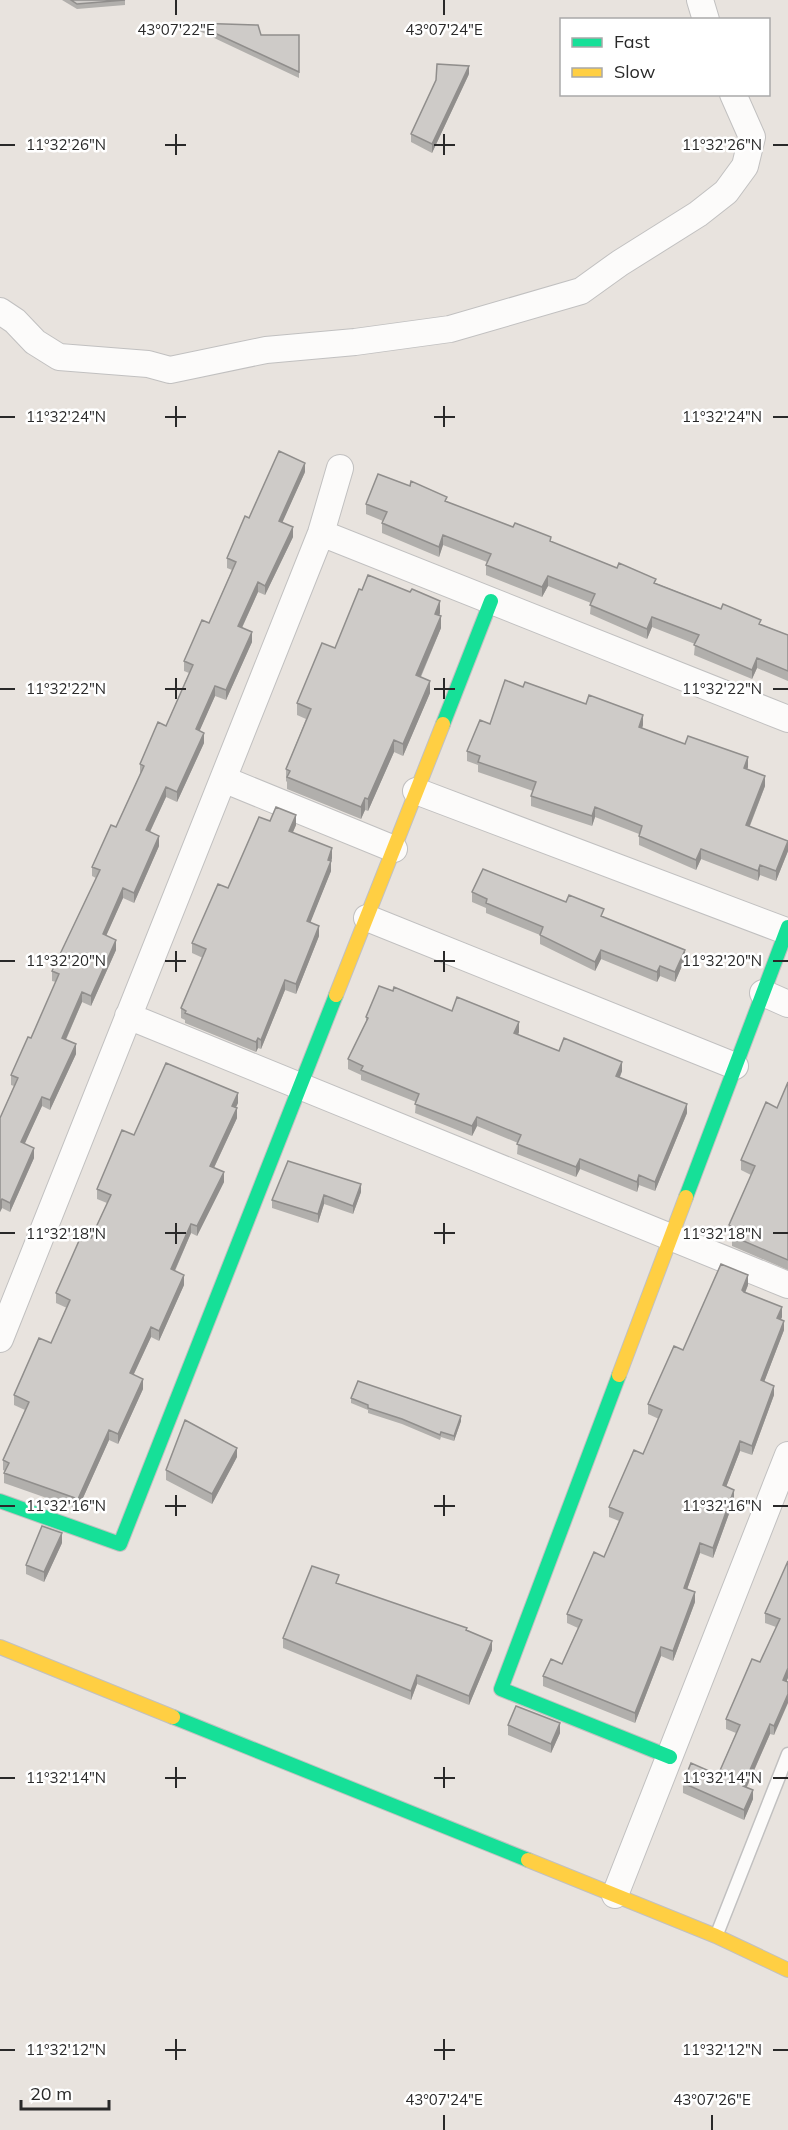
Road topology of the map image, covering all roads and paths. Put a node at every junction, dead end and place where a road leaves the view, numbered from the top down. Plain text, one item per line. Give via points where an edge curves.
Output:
1 (700, 0) edge
2 (705, 18) edge
3 (734, 96) edge
4 (0, 311) edge
5 (339, 468) dead end
6 (321, 533) junction
7 (491, 601) junction
8 (788, 718) edge
9 (223, 779) junction
10 (416, 791) junction
11 (394, 849) junction
12 (367, 918) junction
13 (787, 929) edge
14 (763, 993) junction
15 (788, 1004) edge
16 (128, 1016) junction
17 (735, 1066) junction
18 (300, 1086) junction
19 (671, 1237) junction
20 (788, 1285) edge
21 (0, 1339) edge
22 (788, 1455) edge
23 (0, 1501) edge
24 (0, 1647) edge
25 (788, 1754) edge
26 (669, 1757) junction
27 (615, 1895) junction
28 (716, 1936) junction
29 (788, 1970) edge

1 - 2 street
3 - 4 street via 752,137 745,166 726,192 581,291 450,328 266,350 170,370 148,364 59,357
5 - 6 street
6 - 7 street
6 - 9 street
7 - 8 street
7 - 10 main road
9 - 11 street
9 - 16 street
10 - 11 main road
10 - 13 street
11 - 12 main road
12 - 17 street
12 - 18 main road
13 - 14 main road
14 - 15 street
14 - 17 main road
16 - 18 street
16 - 21 street
17 - 19 main road
18 - 19 street
18 - 23 main road via 120,1544
19 - 20 street
19 - 26 main road via 501,1689
22 - 26 street
24 - 27 main road
25 - 28 lane
26 - 27 street
27 - 28 main road
28 - 29 main road

